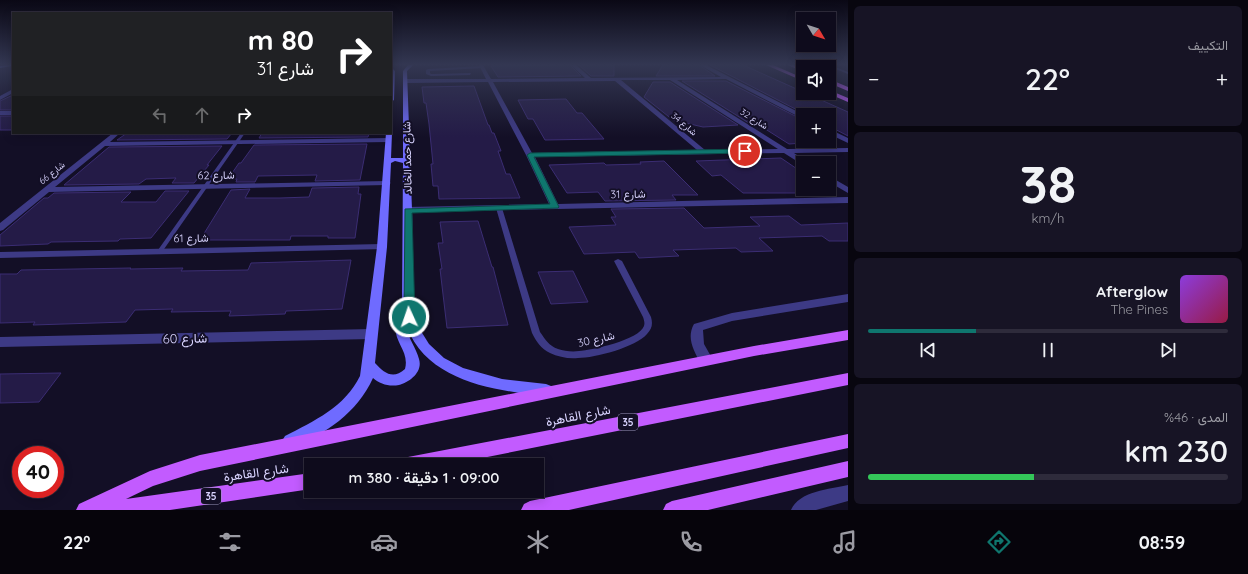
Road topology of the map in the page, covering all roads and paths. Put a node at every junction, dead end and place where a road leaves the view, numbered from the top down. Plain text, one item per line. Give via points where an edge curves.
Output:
1 (406, 89) edge
2 (493, 89) edge
3 (628, 89) edge
4 (688, 89) edge
5 (747, 89) edge
6 (12, 92) edge
7 (836, 95) edge
8 (0, 98) edge
9 (848, 100) edge
10 (0, 113) edge
11 (12, 113) edge
12 (796, 113) edge
13 (116, 134) edge
14 (242, 134) edge
15 (836, 135) edge
16 (388, 141) edge
17 (848, 141) edge
18 (237, 142) junction
19 (104, 144) junction
20 (407, 150) junction
21 (848, 150) edge
22 (786, 151) junction
23 (703, 152) junction
24 (530, 155) junction
25 (796, 157) edge
26 (407, 161) junction
27 (387, 162) junction
28 (386, 183) junction
29 (836, 183) edge
30 (205, 186) junction
31 (46, 190) junction
32 (848, 191) edge
33 (848, 200) edge
34 (555, 207) junction
35 (499, 208) junction
36 (408, 210) junction
37 (0, 228) edge
38 (382, 247) junction
39 (160, 251) junction
40 (0, 255) edge
41 (618, 261) dead end
42 (848, 298) edge
43 (408, 305) junction
44 (371, 334) junction
45 (848, 335) edge
46 (0, 342) edge
47 (706, 360) junction
48 (368, 364) junction
49 (848, 379) edge
50 (556, 391) junction
51 (848, 441) edge
52 (277, 448) junction
53 (444, 458) edge
54 (848, 469) edge
55 (304, 483) edge
56 (848, 493) edge
57 (85, 510) edge
58 (111, 510) edge
59 (530, 510) edge
60 (672, 510) edge
61 (800, 510) edge

1 - 20 street, شارع حمد الخالد
2 - 24 street
3 - 23 street, شارع 34
4 - 22 street, شارع 32
5 - 12 street
6 - 8 street
7 - 9 main road
10 - 11 street
13 - 19 street, شارع 66
14 - 18 lane
15 - 17 street
16 - 18 street
16 - 20 street via 399,152
16 - 27 street, شارع حمد الخالد
18 - 19 street
18 - 30 lane
19 - 31 street, شارع 66
20 - 26 street, شارع حمد الخالد
21 - 22 street
22 - 23 street
22 - 25 street, شارع 32
23 - 24 street
24 - 34 street
26 - 27 street via 399,159
26 - 36 street, شارع حمد الخالد
27 - 28 street, شارع حمد الخالد
28 - 30 street, شارع 62
28 - 38 street, شارع حمد الخالد
29 - 32 street
30 - 31 street, شارع 62
30 - 39 lane
31 - 37 street, شارع 66
33 - 34 street, شارع 31
34 - 35 street, شارع 31
35 - 36 street, شارع 31
35 - 41 lane, شارع 30 via 536,333 541,342 553,350 574,355 587,354 621,344 645,331 648,326 647,316
36 - 43 street, شارع حمد الخالد
38 - 39 street, شارع 61
38 - 44 street, شارع حمد الخالد
39 - 40 street, شارع 61
42 - 47 street via 732,317 698,327 695,337
43 - 48 street via 400,328 413,362 412,371 403,378 391,380 380,376
43 - 50 street, شارع حمد الخالد via 413,330 420,343 444,364 477,380 496,385
44 - 46 street, شارع 60
44 - 48 street, شارع حمد الخالد
45 - 47 main road
47 - 50 main road
48 - 52 street, شارع حمد الخالد via 362,388 343,410
49 - 53 main road, شارع القاهرة / 35
50 - 52 main road
51 - 59 main road
52 - 57 main road via 176,470 150,479
54 - 60 main road
55 - 58 main road, شارع القاهرة / 35
56 - 61 street via 806,504

